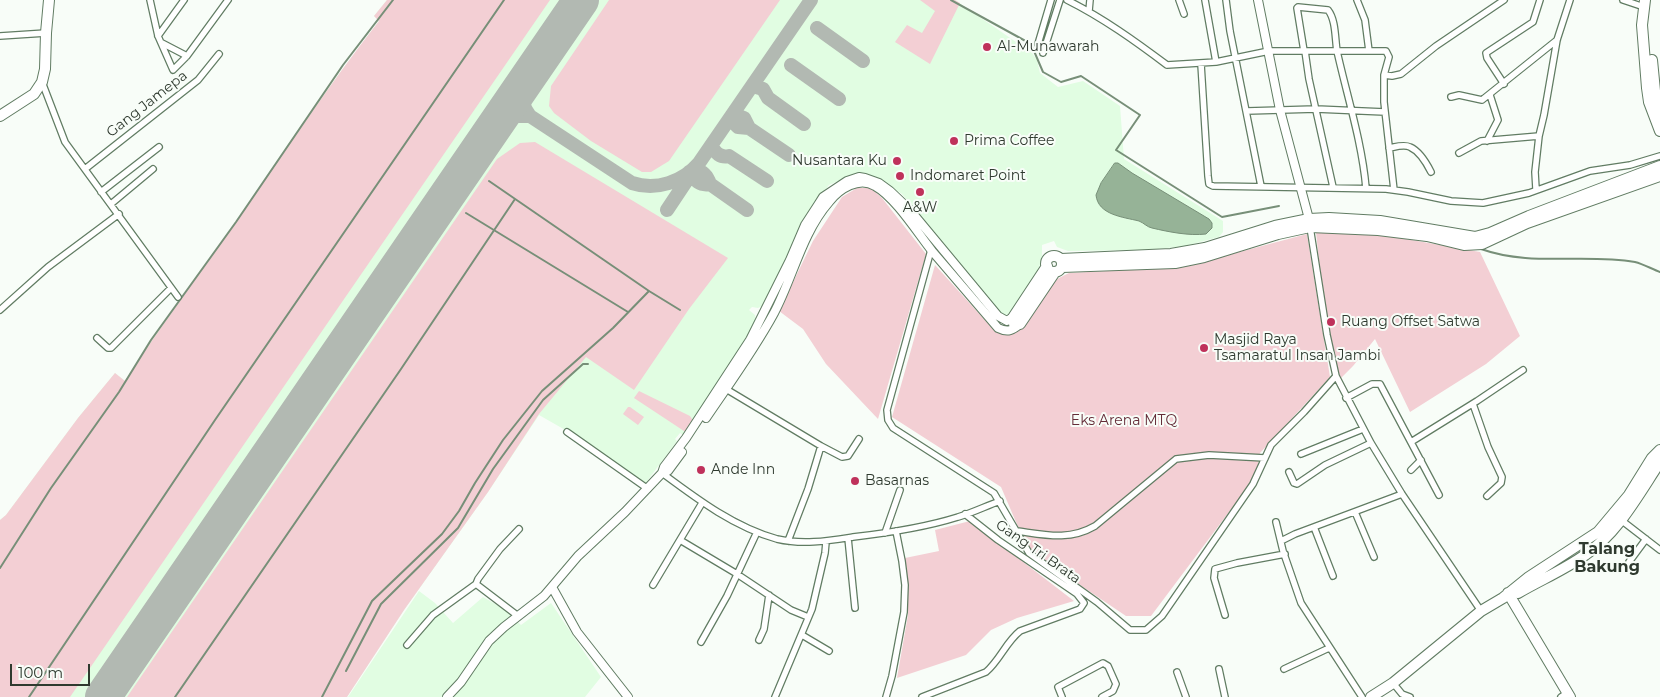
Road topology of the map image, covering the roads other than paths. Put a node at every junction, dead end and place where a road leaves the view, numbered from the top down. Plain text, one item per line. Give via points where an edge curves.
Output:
1 (49, 0) edge
2 (150, 0) edge
3 (184, 0) edge
4 (228, 0) edge
5 (1051, 0) edge
6 (1060, 0) edge
7 (1067, 0) edge
8 (1090, 0) edge
9 (1179, 0) edge
10 (1205, 0) edge
11 (1226, 0) edge
12 (1258, 0) edge
13 (1357, 0) edge
14 (1504, 0) edge
15 (1540, 0) edge
16 (1570, 0) edge
17 (1623, 0) edge
18 (1652, 0) edge
19 (1644, 3) edge
20 (1089, 11) junction
21 (1184, 14) dead end
22 (46, 33) junction
23 (0, 36) edge
24 (158, 36) junction
25 (1557, 40) junction
26 (162, 43) junction
27 (1038, 44) dead end
28 (1337, 50) junction
29 (1269, 51) junction
30 (1304, 51) junction
31 (1369, 51) junction
32 (1043, 53) dead end
33 (219, 54) dead end
34 (187, 56) junction
35 (1235, 58) junction
36 (1216, 62) junction
37 (1201, 64) junction
38 (1384, 75) junction
39 (42, 82) junction
40 (1504, 84) junction
41 (1490, 95) junction
42 (1451, 97) dead end
43 (1653, 102) junction
44 (1316, 109) junction
45 (1247, 110) junction
46 (1280, 110) junction
47 (1351, 112) junction
48 (1385, 112) junction
49 (1660, 113) edge
50 (0, 116) edge
51 (1660, 131) edge
52 (1539, 136) junction
53 (1487, 141) junction
54 (159, 146) dead end
55 (1389, 148) junction
56 (1459, 154) dead end
57 (1660, 156) edge
58 (1660, 166) edge
59 (85, 169) junction
60 (153, 169) dead end
61 (1431, 172) dead end
62 (1660, 176) edge
63 (1261, 186) junction
64 (1300, 186) junction
65 (1333, 187) junction
66 (1366, 188) junction
67 (1394, 190) junction
68 (1536, 190) junction
69 (101, 192) junction
70 (111, 204) junction
71 (907, 212) junction
72 (119, 214) junction
73 (1310, 223) junction
74 (1379, 225) junction
75 (931, 250) junction
76 (171, 288) junction
77 (178, 297) dead end
78 (0, 310) edge
79 (1017, 320) junction
80 (96, 338) dead end
81 (753, 342) junction
82 (1523, 370) dead end
83 (1336, 376) junction
84 (726, 389) junction
85 (1346, 398) junction
86 (1473, 404) junction
87 (1363, 429) junction
88 (567, 432) dead end
89 (859, 438) dead end
90 (1411, 442) junction
91 (1371, 443) junction
92 (821, 446) junction
93 (1660, 450) edge
94 (1301, 454) dead end
95 (1265, 458) junction
96 (1421, 460) junction
97 (1660, 462) edge
98 (1411, 470) dead end
99 (1289, 472) dead end
100 (662, 473) junction
101 (648, 489) junction
102 (900, 490) dead end
103 (1402, 494) junction
104 (1439, 495) dead end
105 (1487, 496) dead end
106 (1000, 501) junction
107 (702, 503) junction
108 (1355, 512) junction
109 (966, 514) junction
110 (1621, 520) junction
111 (1276, 522) dead end
112 (1314, 528) junction
113 (519, 529) dead end
114 (896, 531) junction
115 (1017, 531) junction
116 (757, 532) junction
117 (885, 533) junction
118 (848, 538) junction
119 (1646, 539) junction
120 (680, 540) junction
121 (788, 541) junction
122 (1281, 541) junction
123 (826, 542) junction
124 (1660, 550) edge
125 (1285, 554) junction
126 (1374, 557) dead end
127 (1629, 562) dead end
128 (737, 574) junction
129 (1334, 576) dead end
130 (476, 584) junction
131 (653, 585) dead end
132 (552, 587) junction
133 (769, 595) junction
134 (1507, 596) junction
135 (855, 608) dead end
136 (1481, 611) junction
137 (1225, 615) dead end
138 (518, 616) junction
139 (808, 617) junction
140 (802, 635) junction
141 (759, 640) dead end
142 (701, 642) dead end
143 (407, 645) dead end
144 (1329, 648) junction
145 (829, 652) dead end
146 (1219, 669) dead end
147 (1284, 669) dead end
148 (1177, 672) dead end
149 (1393, 683) junction
150 (1113, 691) junction
151 (887, 696) edge
152 (1566, 696) edge
153 (447, 697) edge
154 (628, 697) edge
155 (775, 697) edge
156 (922, 697) edge
157 (1062, 697) edge
158 (1102, 697) edge
159 (1117, 697) edge
160 (1186, 697) edge
161 (1224, 697) edge
162 (1362, 697) edge
163 (1370, 697) edge
164 (1410, 697) edge

1 - 22 highway
2 - 24 street
3 - 24 street
4 - 34 street
5 - 27 street
6 - 32 street
7 - 20 street
8 - 20 street
9 - 21 street
10 - 36 street
11 - 35 street
12 - 29 street
13 - 31 street
14 - 38 street via 1401,74
15 - 40 street via 1532,22 1486,53
16 - 25 street
17 - 19 street
18 - 43 highway via 1648,26
19 - 43 highway via 1642,25
20 - 37 street via 1167,65
22 - 23 street
22 - 39 highway via 46,69
24 - 26 street
25 - 40 street
25 - 52 street
26 - 34 street
26 - 34 street via 173,70
28 - 30 street
28 - 30 street via 1330,12 1298,7
28 - 31 street
28 - 47 street
29 - 30 street
29 - 35 street
29 - 46 street
30 - 44 street
31 - 38 street via 1388,52
33 - 59 street, Gang Jamepa via 198,80
35 - 36 street
35 - 45 street
36 - 37 street
37 - 63 street via 1209,184 1220,187
38 - 48 street
39 - 50 highway via 34,94
39 - 59 street via 65,142
40 - 41 street
41 - 42 street via 1480,101 1461,95
41 - 53 street via 1498,120
43 - 49 highway
43 - 51 highway
44 - 46 street
44 - 47 street
44 - 65 street
45 - 46 street
45 - 63 street
46 - 64 street
47 - 48 street
47 - 66 street
48 - 55 street
52 - 53 street
52 - 68 street
53 - 56 street via 1477,142
54 - 69 street
55 - 61 street via 1411,148
55 - 67 street
57 - 68 street via 1630,165 1590,171
58 - 74 highway via 1475,237
59 - 69 street
60 - 70 street
62 - 74 highway via 1527,224 1482,244 1464,245
63 - 64 street
64 - 65 street
64 - 73 street
65 - 66 street
66 - 67 street
67 - 68 street via 1479,204
69 - 70 street
70 - 72 street
71 - 75 street
71 - 79 street via 998,316 1005,321
71 - 81 street via 869,183 850,184 829,200 812,228 774,312
72 - 76 street
72 - 78 street via 48,267
73 - 74 highway
73 - 79 highway via 1175,263 1056,266
73 - 83 street
75 - 79 street via 998,328 1008,331
75 - 106 street via 886,415 893,428 994,493
76 - 77 street
76 - 80 street via 111,348
81 - 84 street
81 - 100 street
82 - 86 street
83 - 85 street
83 - 95 street via 1276,438
84 - 92 street
84 - 100 street via 668,471
85 - 87 street
85 - 90 street via 1372,384 1380,384
86 - 90 street
86 - 105 street via 1502,477 1501,483
87 - 91 street
87 - 94 street
88 - 101 street
89 - 92 street via 845,457
90 - 96 street
91 - 99 street via 1325,465 1297,484
91 - 103 street
92 - 121 street
93 - 134 highway via 1598,532
95 - 115 street via 1209,455 1176,459 1083,533 1070,536
95 - 115 street via 1254,484 1162,616 1144,631 1128,630 1097,602 1034,558
96 - 98 street
96 - 104 street
97 - 110 highway
100 - 101 street
100 - 107 street
101 - 132 street via 592,542
102 - 117 street
103 - 108 street
103 - 136 street
106 - 109 street
106 - 115 street
107 - 116 street
107 - 120 street
108 - 112 street
108 - 126 street
109 - 114 street
109 - 156 street, Gang Tri Brata via 1077,594 1084,603 1080,609 1020,631 986,672
110 - 119 street
110 - 134 highway via 1585,555
111 - 122 street
112 - 122 street
112 - 129 street
113 - 130 street via 500,549
114 - 117 street
114 - 151 street via 905,585 904,612
116 - 121 street
116 - 128 street
117 - 118 street
118 - 123 street
118 - 135 street
119 - 124 street
119 - 127 street
120 - 128 street
120 - 131 street
121 - 123 street
122 - 125 street
123 - 139 street
125 - 137 street via 1215,569 1214,578
125 - 144 street via 1301,603
128 - 133 street
128 - 142 street
130 - 138 street
130 - 143 street via 433,614
132 - 138 street
132 - 154 street via 577,632
133 - 139 street
133 - 141 street
134 - 136 highway
134 - 152 highway
136 - 149 highway
138 - 153 street via 489,641
139 - 140 street
140 - 145 street
140 - 155 street
144 - 147 street
144 - 162 street
146 - 161 street
148 - 160 street
149 - 163 highway
149 - 164 street via 1402,694
150 - 157 street via 1115,680 1103,663 1058,687
150 - 158 street
150 - 159 street

